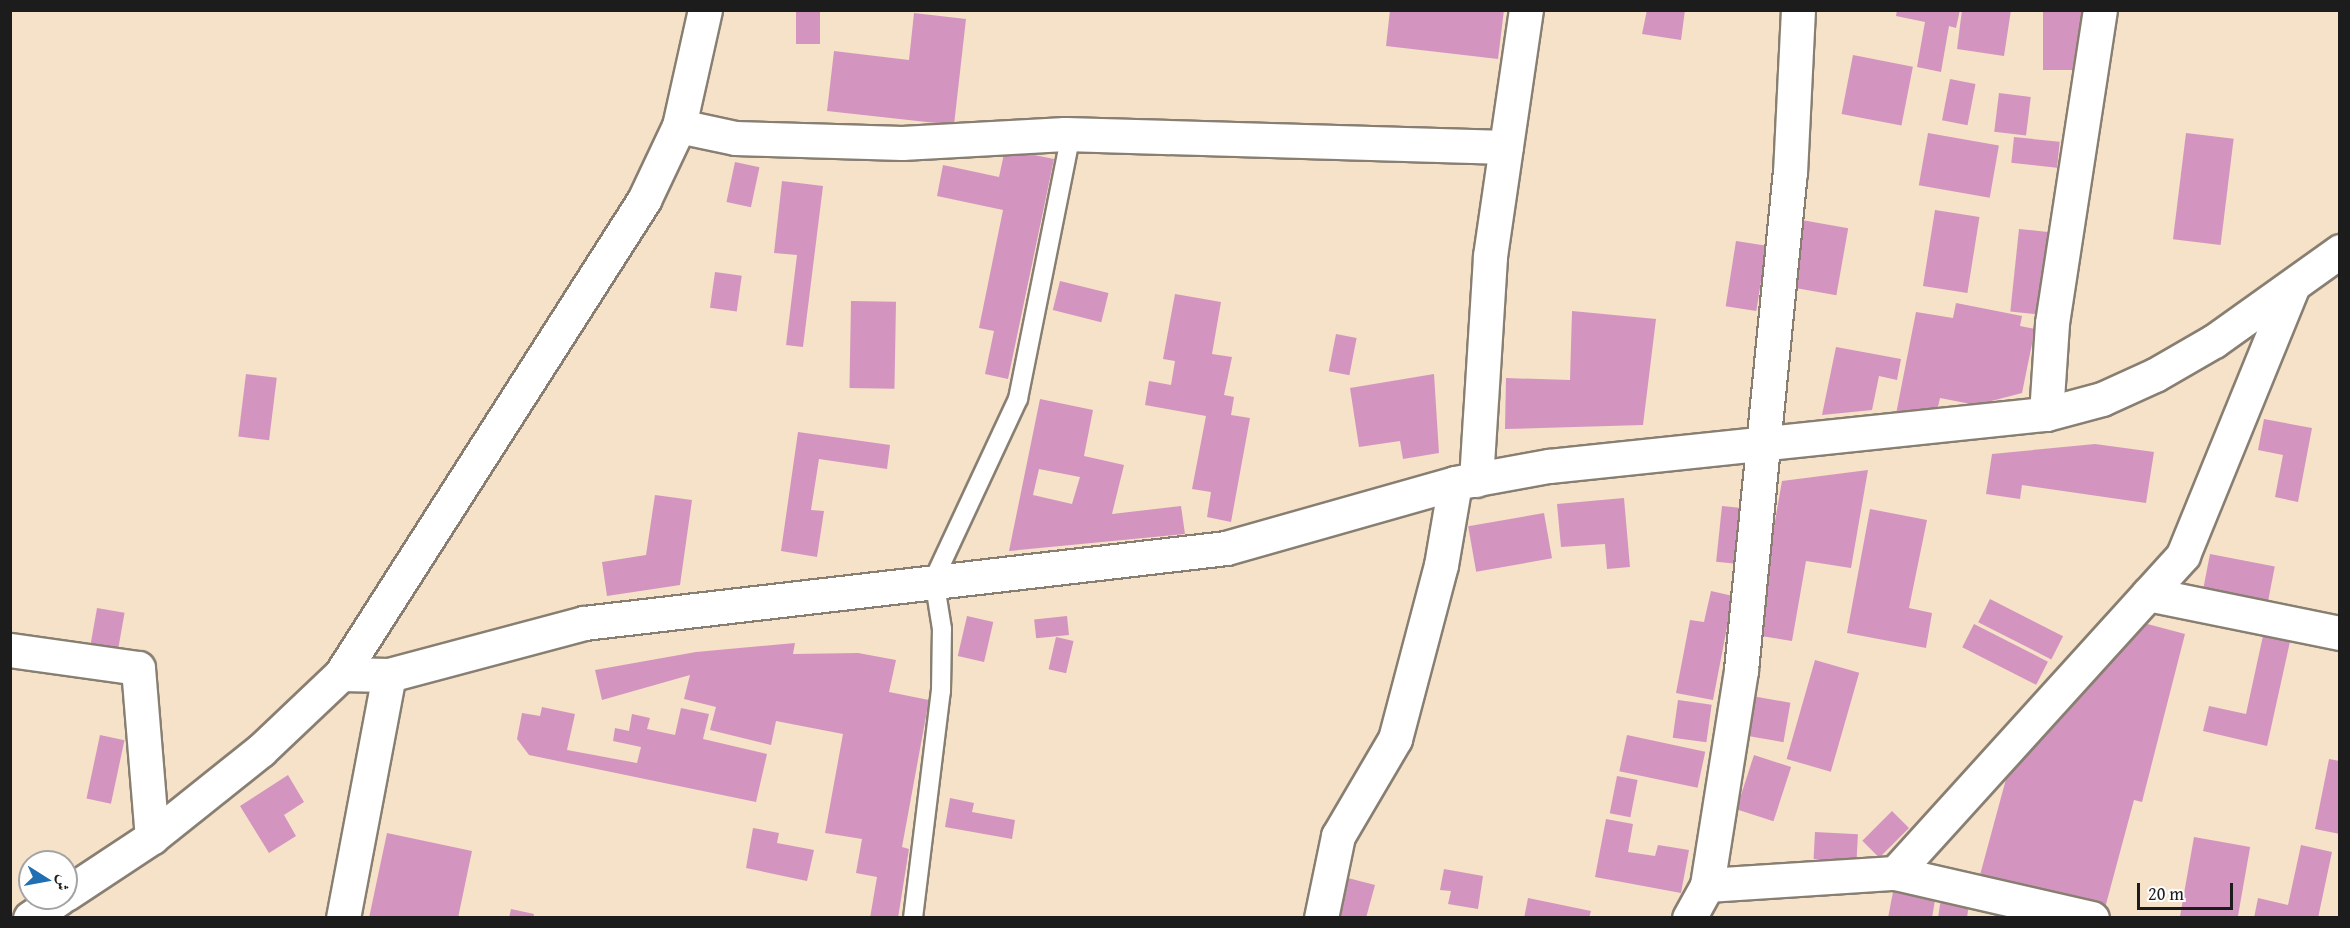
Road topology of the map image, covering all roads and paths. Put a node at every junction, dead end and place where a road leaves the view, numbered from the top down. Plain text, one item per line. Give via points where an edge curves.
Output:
1 (705, 10) edge
2 (1526, 10) edge
3 (1798, 10) edge
4 (2100, 10) edge
5 (679, 126) junction
6 (1071, 134) junction
7 (1506, 147) junction
8 (2340, 251) edge
9 (2292, 288) junction
10 (2046, 414) junction
11 (1762, 443) junction
12 (1465, 482) junction
13 (934, 579) junction
14 (2148, 594) junction
15 (2340, 633) edge
16 (10, 650) edge
17 (341, 674) junction
18 (389, 675) junction
19 (152, 837) junction
20 (1895, 873) junction
21 (1707, 885) junction
22 (78, 886) edge
23 (343, 918) edge
24 (913, 918) edge
25 (1321, 918) edge
26 (1689, 918) edge
27 (2092, 918) edge

1 - 5 street
2 - 7 street
3 - 11 street via 1790,173
4 - 10 street via 2052,323
5 - 6 street via 735,138 902,143
5 - 17 street via 644,200
6 - 7 street
6 - 13 lane via 1018,399
7 - 12 street
8 - 9 street
9 - 10 street via 2155,375 2102,399
9 - 14 street via 2183,555
10 - 11 street
11 - 12 street via 1549,466
11 - 21 street via 1741,670
12 - 13 street via 1226,548
12 - 25 street via 1395,739 1338,836
13 - 18 street via 584,623
13 - 24 lane via 942,628 941,691
14 - 15 street
14 - 20 street
16 - 19 street via 138,668
17 - 18 street
17 - 19 street via 261,750
18 - 23 street
19 - 22 street
20 - 21 street
20 - 27 street
21 - 26 street

